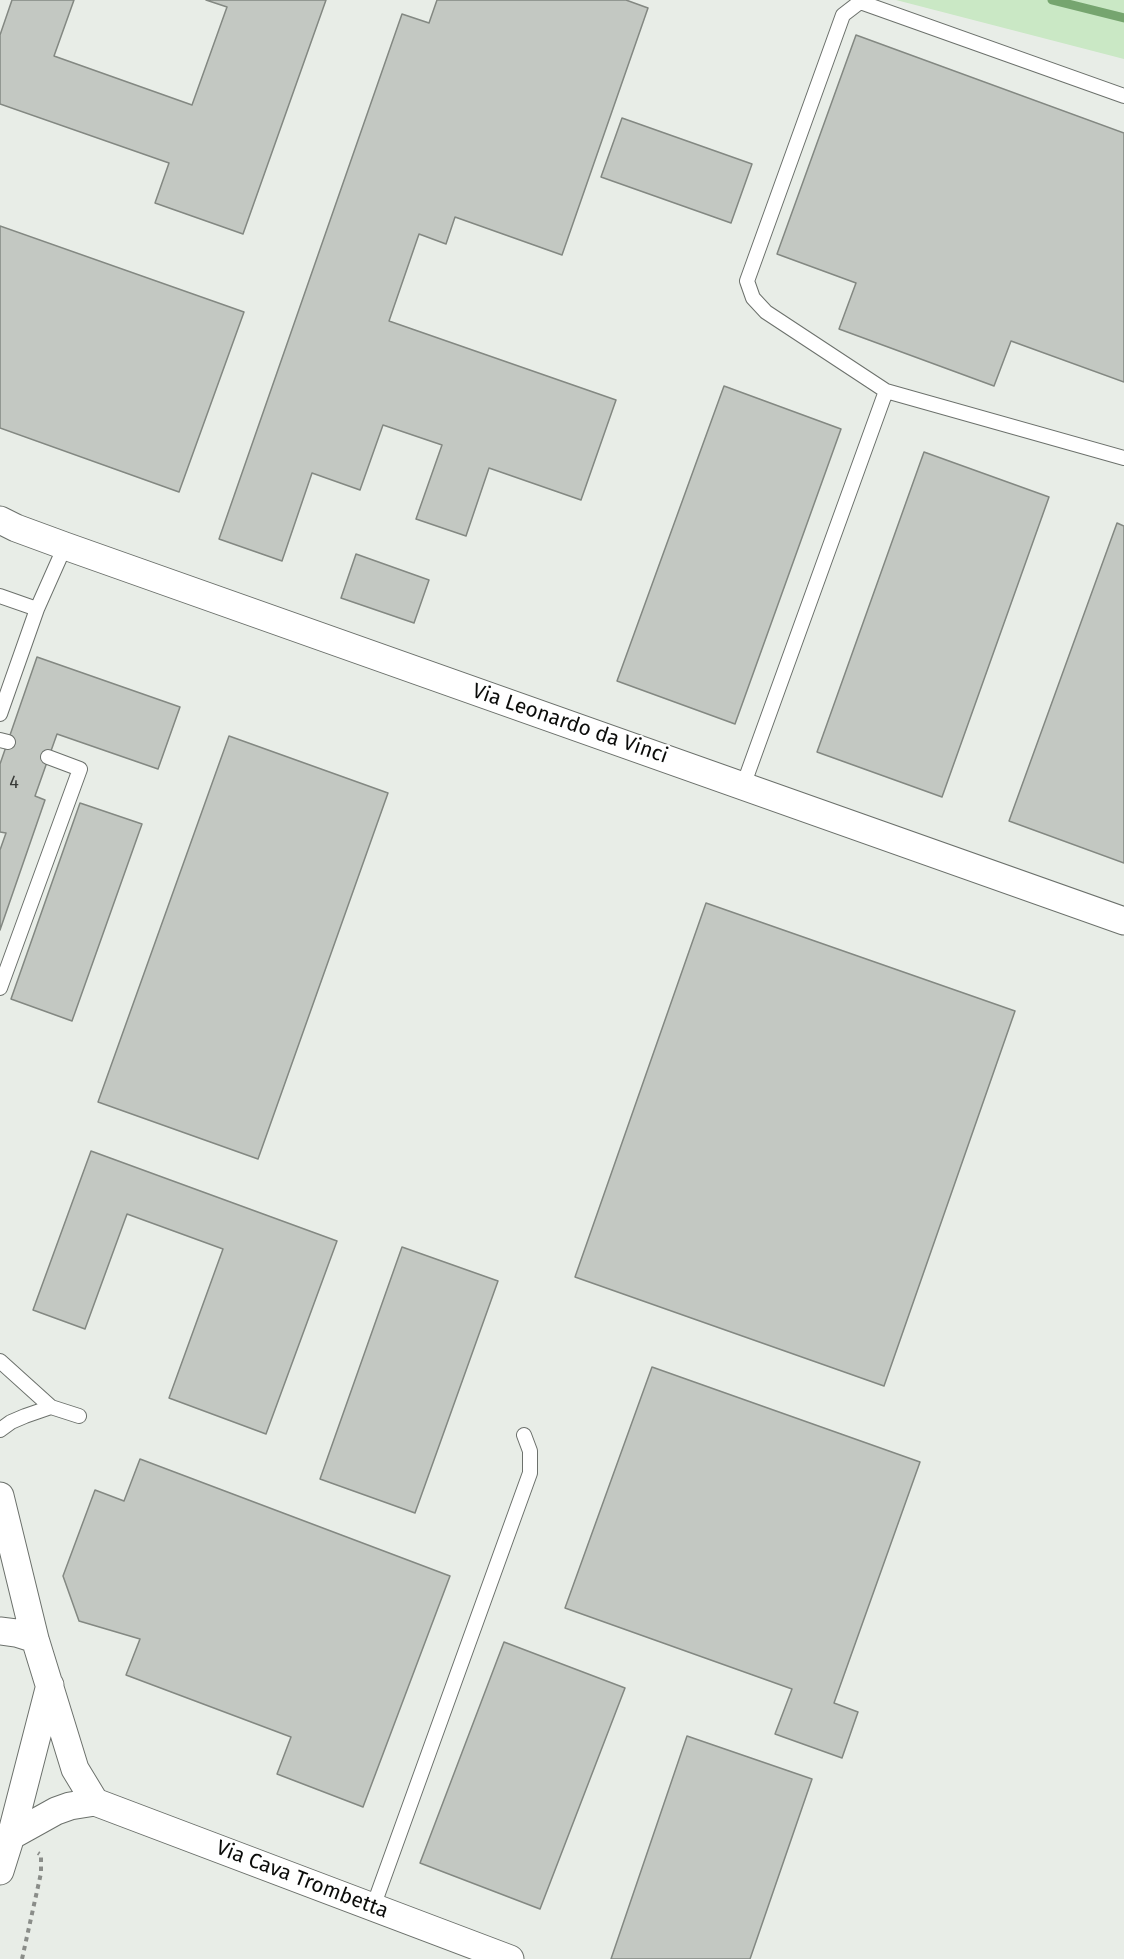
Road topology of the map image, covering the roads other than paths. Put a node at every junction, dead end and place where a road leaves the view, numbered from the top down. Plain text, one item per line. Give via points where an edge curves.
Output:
1 (1124, 96) edge
2 (886, 391) junction
3 (1124, 459) edge
4 (5, 526) edge
5 (65, 546) junction
6 (0, 596) edge
7 (37, 609) junction
8 (0, 714) edge
9 (48, 758) dead end
10 (743, 786) junction
11 (1124, 921) edge
12 (0, 988) edge
13 (0, 1361) edge
14 (51, 1407) junction
15 (79, 1416) dead end
16 (0, 1430) edge
17 (524, 1435) dead end
18 (0, 1496) edge
19 (0, 1631) edge
20 (35, 1639) junction
21 (50, 1684) junction
22 (95, 1802) junction
23 (11, 1836) junction
24 (0, 1871) edge
25 (373, 1907) junction
26 (510, 1959) edge

1 - 2 lane via 860,2 843,15 747,281 753,298 766,312
2 - 3 lane
2 - 10 lane
4 - 5 street, Via Leonardo da Vinci
5 - 7 lane
5 - 10 street, Via Leonardo da Vinci
6 - 7 lane
7 - 8 lane
9 - 12 lane via 80,769
10 - 11 street, Via Leonardo da Vinci
13 - 14 lane
14 - 15 lane
14 - 16 lane via 37,1410
17 - 25 lane via 530,1451 530,1473
18 - 20 street
19 - 20 street
20 - 21 street
21 - 22 street via 75,1769
21 - 23 street
22 - 23 street via 56,1811
22 - 25 street, Via Cava Trombetta
23 - 24 street
25 - 26 street, Via Cava Trombetta

